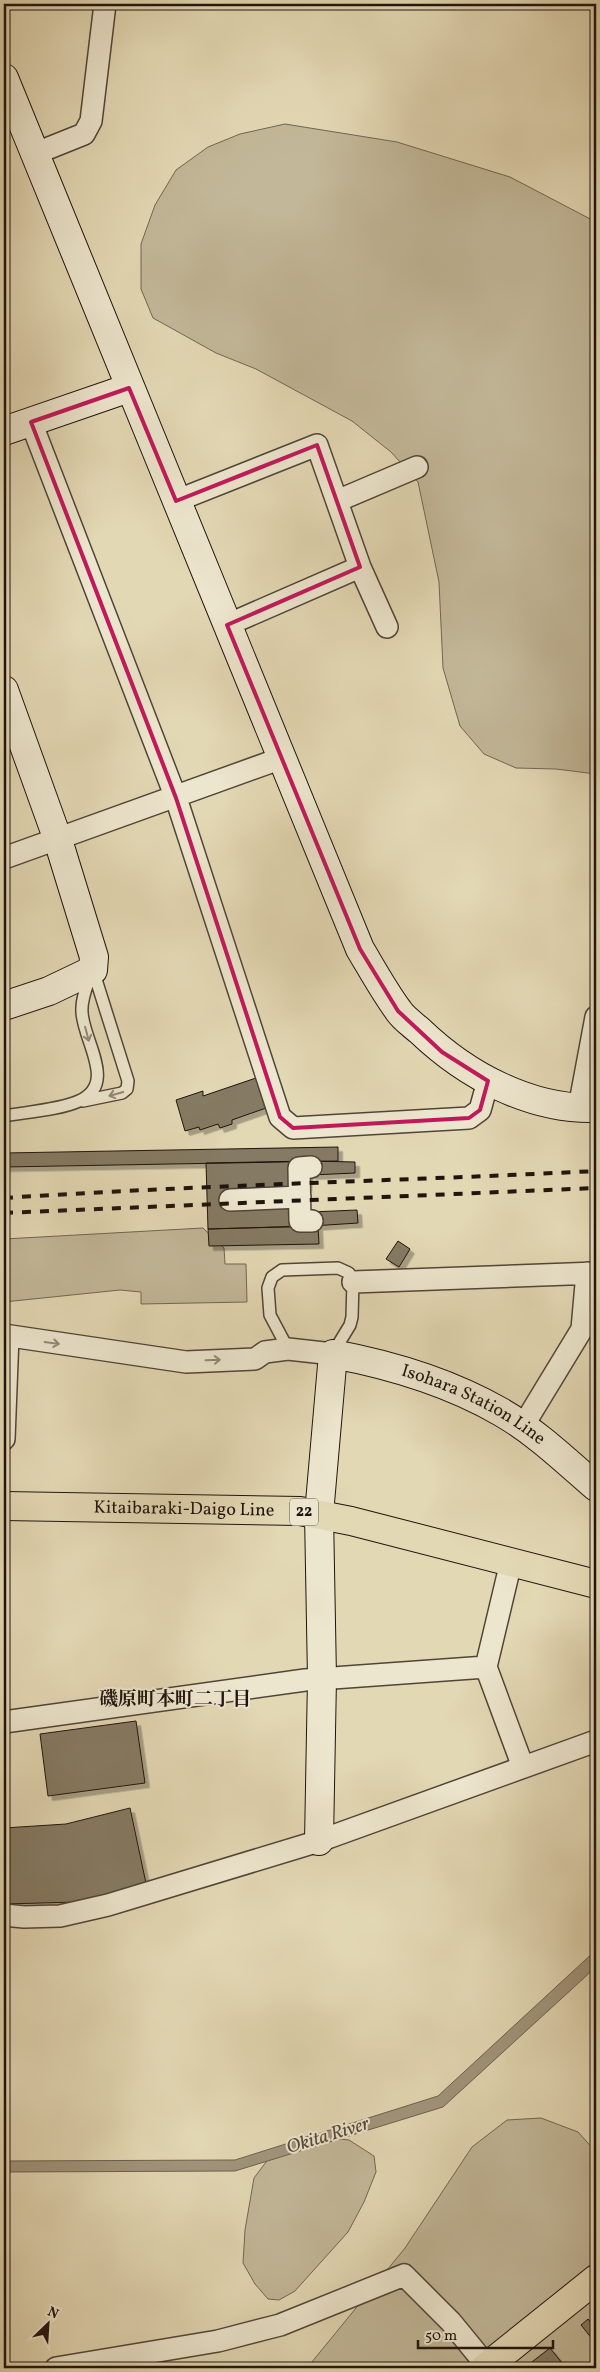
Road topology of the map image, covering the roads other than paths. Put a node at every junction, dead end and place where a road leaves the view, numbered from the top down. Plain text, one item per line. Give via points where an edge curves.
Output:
1 (105, 4) edge
2 (7, 94) edge
3 (34, 154) junction
4 (130, 388) junction
5 (31, 422) junction
6 (4, 431) edge
7 (417, 467) dead end
8 (176, 501) junction
9 (337, 501) junction
10 (360, 567) junction
11 (227, 625) junction
12 (387, 628) dead end
13 (4, 690) edge
14 (282, 758) junction
15 (176, 798) junction
16 (58, 840) junction
17 (4, 858) edge
18 (93, 970) junction
19 (49, 991) junction
20 (4, 1006) edge
21 (82, 1011) junction
22 (596, 1017) edge
23 (488, 1081) junction
24 (77, 1102) junction
25 (588, 1108) edge
26 (4, 1116) edge
27 (307, 1170) dead end
28 (300, 1196) junction
29 (230, 1200) dead end
30 (308, 1219) dead end
31 (592, 1273) edge
32 (353, 1282) junction
33 (6, 1336) edge
34 (288, 1349) junction
35 (333, 1354) junction
36 (523, 1426) junction
37 (4, 1439) edge
38 (596, 1488) edge
39 (4, 1506) edge
40 (320, 1514) junction
41 (511, 1562) junction
42 (596, 1584) edge
43 (486, 1667) junction
44 (322, 1678) junction
45 (4, 1722) edge
46 (596, 1740) edge
47 (523, 1766) junction
48 (319, 1842) junction
49 (4, 1914) edge
50 (596, 2279) edge
51 (486, 2367) edge
52 (56, 2368) edge

1 - 3 street via 91,122 84,134
2 - 3 street
3 - 4 street
4 - 5 street
4 - 8 street
5 - 6 street
5 - 15 street
7 - 9 street
8 - 9 street via 317,444
8 - 11 street
9 - 10 street
10 - 11 street
10 - 12 street
11 - 14 street
13 - 16 street
14 - 15 street
14 - 23 street via 360,948 398,1011 442,1052
15 - 16 street
15 - 23 street via 280,1117 293,1128 469,1118 480,1110
16 - 17 street
16 - 18 street via 92,946
18 - 19 street
18 - 21 lane
18 -> 24 lane via 128,1081 127,1089 122,1093
19 - 20 street
19 - 21 lane via 73,994
21 -> 24 lane via 99,1078 94,1091
22 - 25 street
23 - 25 street via 520,1094
24 - 26 lane
27 - 28 street
28 - 29 street
28 - 30 street
31 - 32 street
31 - 36 street via 582,1329
32 - 34 lane via 349,1273 338,1268 282,1270 272,1278 268,1288 270,1315
32 - 35 lane via 350,1325
33 -> 34 street via 186,1362 255,1359 265,1352
33 - 37 street
34 - 35 street
35 - 36 street, Isohara Station Line via 404,1370 441,1384
35 - 40 street
36 - 38 street, Isohara Station Line
39 - 40 main road, Kitaibaraki-Daigo Line / 22 via 285,1510
40 - 41 main road, Kitaibaraki-Daigo Line / 22
40 - 44 street
41 - 42 main road, Kitaibaraki-Daigo Line / 22
41 - 43 street
43 - 44 street
43 - 47 street
44 - 45 street
44 - 48 street
46 - 47 street
47 - 48 street
48 - 49 street via 80,1912 24,1918
50 - 51 main road
51 - 52 street via 451,2322 404,2275 280,2325 218,2341

